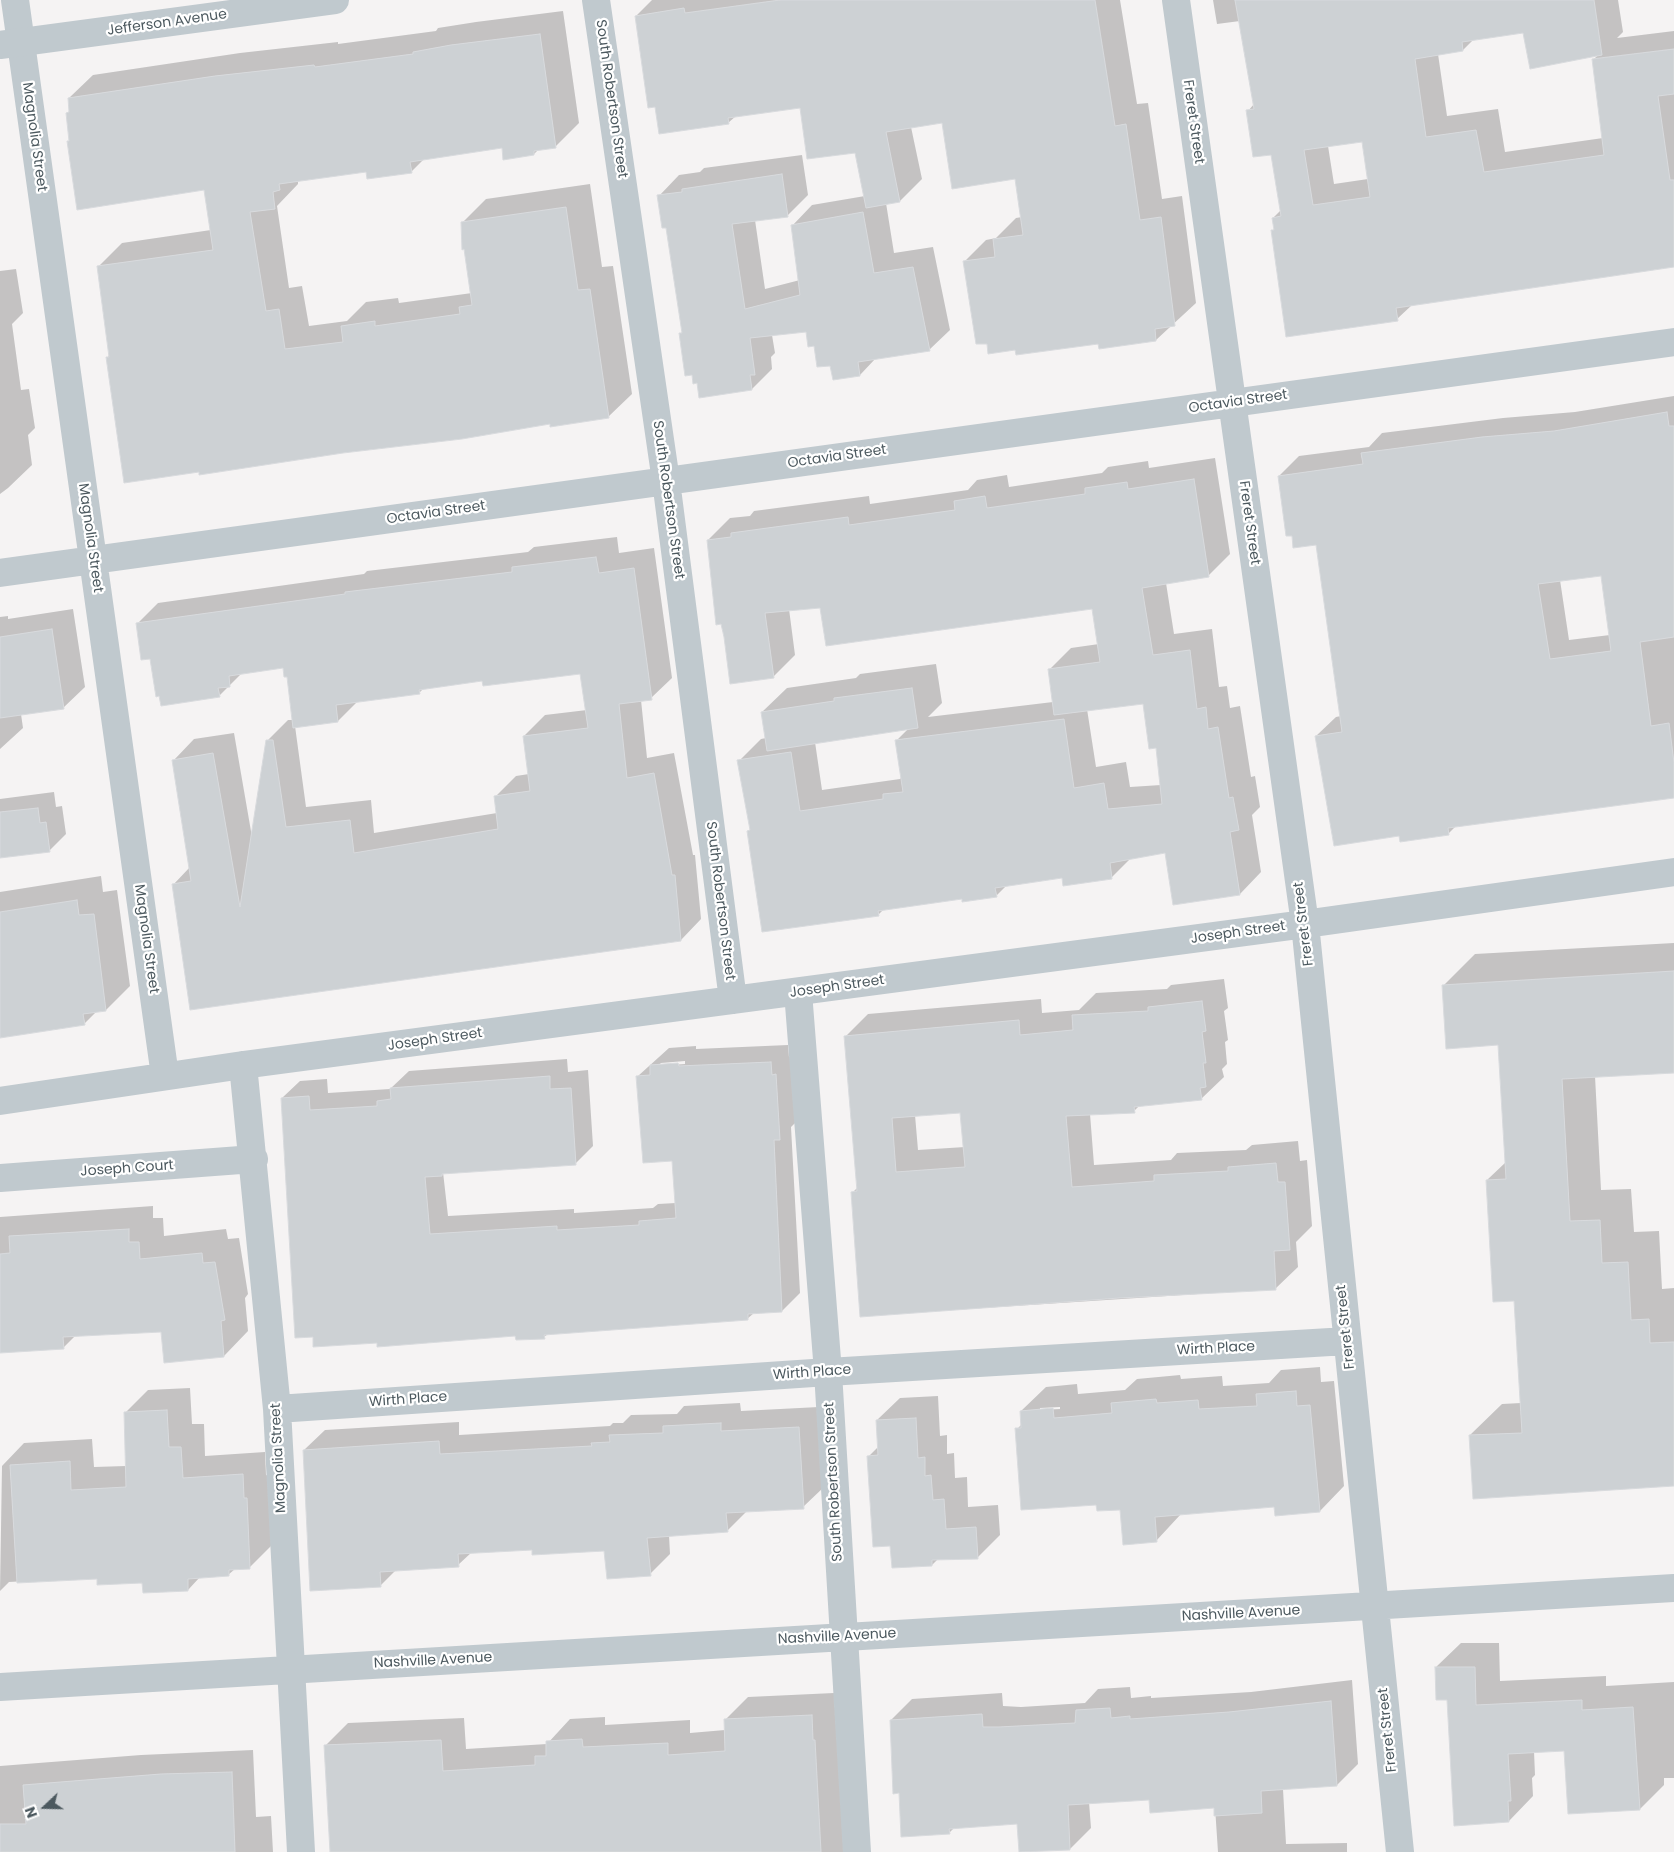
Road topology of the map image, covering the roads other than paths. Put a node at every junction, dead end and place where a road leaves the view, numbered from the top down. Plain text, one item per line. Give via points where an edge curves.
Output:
1 (15, 0) edge
2 (335, 0) edge
3 (596, 0) edge
4 (1176, 0) edge
5 (11, 44) edge
6 (1674, 342) edge
7 (1232, 402) junction
8 (666, 481) junction
9 (93, 561) junction
10 (0, 573) edge
11 (1674, 872) edge
12 (1305, 924) junction
13 (798, 992) junction
14 (733, 1000) junction
15 (243, 1065) junction
16 (165, 1076) junction
17 (0, 1101) edge
18 (254, 1159) junction
19 (0, 1178) edge
20 (1347, 1342) junction
21 (828, 1372) junction
22 (277, 1409) junction
23 (1674, 1588) edge
24 (1376, 1606) junction
25 (843, 1637) junction
26 (290, 1669) junction
27 (0, 1687) edge
28 (301, 1852) edge
29 (857, 1852) edge
30 (1400, 1852) edge

1 - 5 street, Magnolia Street
2 - 5 street, Jefferson Avenue
3 - 8 street, South Robertson Street
4 - 7 street, Freret Street
5 - 9 street, Magnolia Street
6 - 7 street, Octavia Street
7 - 8 street, Octavia Street
7 - 12 street, Freret Street
8 - 9 street, Octavia Street
8 - 14 street, South Robertson Street
9 - 10 street, Octavia Street
9 - 16 street, Magnolia Street
11 - 12 street, Joseph Street
12 - 13 street, Joseph Street
12 - 20 street, Freret Street
13 - 14 street, Joseph Street
13 - 21 street, South Robertson Street
14 - 15 street, Joseph Street
15 - 16 street, Joseph Street
15 - 18 street, Magnolia Street
16 - 17 street, Joseph Street
18 - 19 street, Joseph Court
18 - 22 street, Magnolia Street
20 - 21 street, Wirth Place
20 - 24 street, Freret Street
21 - 22 street, Wirth Place
21 - 25 street, South Robertson Street
22 - 26 street, Magnolia Street
23 - 24 street, Nashville Avenue
24 - 25 street, Nashville Avenue
24 - 30 street, Freret Street
25 - 26 street, Nashville Avenue
25 - 29 street, South Robertson Street
26 - 27 street, Nashville Avenue
26 - 28 street, Magnolia Street

